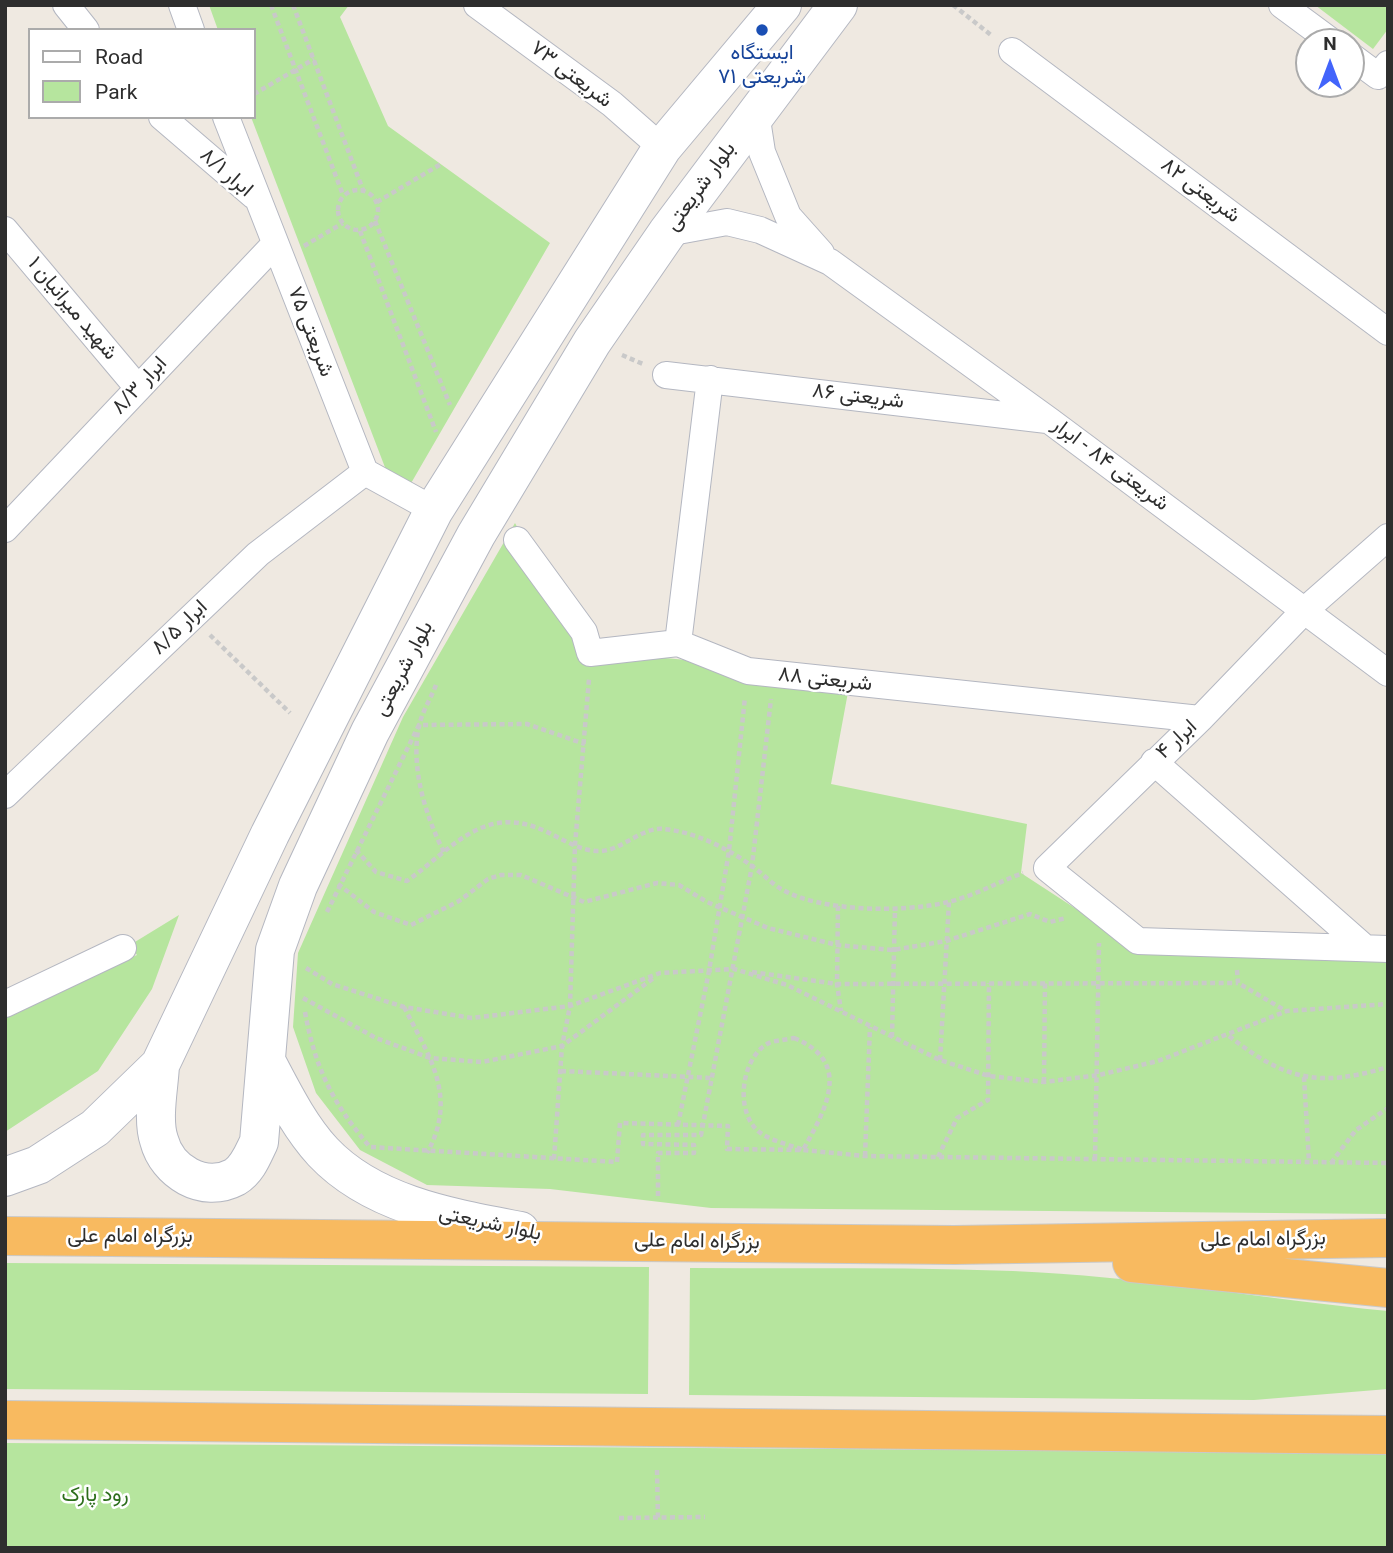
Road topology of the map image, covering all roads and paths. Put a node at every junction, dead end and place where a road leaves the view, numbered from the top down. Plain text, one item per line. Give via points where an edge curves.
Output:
1 (66, 5) edge
2 (182, 5) edge
3 (271, 5) edge
4 (293, 5) edge
5 (477, 5) edge
6 (782, 5) edge
7 (838, 5) edge
8 (953, 5) edge
9 (1282, 5) edge
10 (84, 28) edge
11 (190, 28) edge
12 (1313, 28) edge
13 (1012, 51) joint
14 (314, 59) junction
15 (1388, 64) edge
16 (1365, 66) edge
17 (296, 70) junction
18 (256, 93) edge
19 (756, 113) junction
20 (165, 119) edge
21 (227, 119) edge
22 (662, 148) junction
23 (441, 164) dead end
24 (363, 190) junction
25 (343, 195) junction
26 (258, 201) junction
27 (377, 202) junction
28 (375, 221) junction
29 (342, 223) junction
30 (5, 230) edge
31 (360, 231) junction
32 (667, 233) junction
33 (277, 250) junction
34 (830, 262) junction
35 (1388, 332) edge
36 (592, 342) junction
37 (666, 375) joint
38 (710, 379) junction
39 (138, 388) junction
40 (450, 405) dead end
41 (1050, 421) junction
42 (436, 432) dead end
43 (365, 472) junction
44 (435, 510) junction
45 (5, 528) edge
46 (1388, 537) edge
47 (517, 540) dead end
48 (1306, 610) junction
49 (192, 617) junction
50 (678, 643) junction
51 (590, 653) junction
52 (761, 673) junction
53 (1388, 673) edge
54 (439, 678) dead end
55 (290, 713) dead end
56 (1200, 719) junction
57 (419, 725) junction
58 (585, 744) junction
59 (1154, 762) junction
60 (5, 795) edge
61 (575, 845) junction
62 (317, 846) junction
63 (356, 850) junction
64 (729, 851) junction
65 (445, 854) junction
66 (752, 866) junction
67 (1047, 868) junction
68 (340, 884) junction
69 (298, 886) junction
70 (573, 898) junction
71 (949, 902) junction
72 (838, 906) junction
73 (718, 907) junction
74 (895, 909) junction
75 (1100, 910) junction
76 (741, 917) junction
77 (323, 919) dead end
78 (946, 941) junction
79 (1236, 943) junction
80 (837, 945) junction
81 (123, 948) dead end
82 (1376, 948) edge
83 (892, 950) junction
84 (734, 969) junction
85 (709, 971) junction
86 (660, 973) junction
87 (301, 976) dead end
88 (989, 983) junction
89 (1045, 983) junction
90 (1099, 983) junction
91 (1238, 983) junction
92 (836, 984) junction
93 (891, 984) junction
94 (942, 984) junction
95 (302, 987) dead end
96 (302, 998) junction
97 (5, 1004) edge
98 (1388, 1004) edge
99 (570, 1006) junction
100 (404, 1007) junction
101 (1287, 1011) junction
102 (841, 1012) junction
103 (870, 1027) junction
104 (1228, 1035) junction
105 (892, 1037) junction
106 (562, 1046) junction
107 (430, 1058) junction
108 (940, 1060) junction
109 (266, 1061) junction
110 (160, 1065) junction
111 (1388, 1067) edge
112 (561, 1070) junction
113 (1099, 1075) junction
114 (688, 1076) junction
115 (989, 1076) junction
116 (1304, 1077) junction
117 (713, 1078) junction
118 (1044, 1082) junction
119 (1388, 1108) edge
120 (678, 1125) junction
121 (704, 1125) junction
122 (803, 1150) junction
123 (428, 1153) junction
124 (865, 1156) junction
125 (938, 1157) junction
126 (554, 1159) junction
127 (1095, 1159) junction
128 (1309, 1162) junction
129 (1331, 1163) junction
130 (1388, 1163) edge
131 (5, 1177) edge
132 (658, 1196) dead end
133 (5, 1236) edge
134 (1388, 1238) edge
135 (570, 1241) junction
136 (954, 1245) junction
137 (1388, 1287) edge
138 (5, 1420) edge
139 (1379, 1434) edge
140 (657, 1470) dead end
141 (705, 1517) dead end
142 (619, 1518) dead end
143 (658, 1518) junction

1 - 10 street
2 - 11 street
3 - 17 path
4 - 14 path
5 - 22 street, شریعتی ۷۳ via 612,104
6 - 22 main road, بلوار شریعتی
7 - 19 main road, بلوار شریعتی
8 - 13 path
9 - 12 street
13 - 35 street, شریعتی ۸۲
14 - 17 path
14 - 24 path
15 - 16 street via 1378,76
17 - 18 path
17 - 25 path
19 - 32 main road, بلوار شریعتی
19 - 34 street via 762,152 788,216
20 - 26 street, ابرار ۸/۱
21 - 26 street, شریعتی ۷۵
22 - 44 main road, بلوار شریعتی
23 - 27 path
24 - 25 path
24 - 27 path
25 - 29 path via 338,204
26 - 33 street, شریعتی ۷۵
27 - 28 path
28 - 31 path
28 - 40 path
29 - 31 path
29 - 33 path via 301,248
30 - 39 street, شهید میرانیان ۱
31 - 42 path
32 - 34 street via 727,222 760,230
32 - 36 main road, بلوار شریعتی
33 - 39 street, ابرار ۸/۳
33 - 43 street, شریعتی ۷۵
34 - 41 street, شریعتی ۸۴ - ابرار
36 - 37 path
36 - 62 main road, بلوار شریعتی via 476,535 370,732
37 - 38 street, شریعتی ۸۶
38 - 41 street, شریعتی ۸۶
38 - 50 street
39 - 45 street, ابرار ۸/۳
41 - 48 street, شریعتی ۸۴ - ابرار
43 - 44 street
43 - 49 street, ابرار ۸/۵ via 258,554
44 - 110 main road, بلوار شریعتی via 270,834
46 - 48 street, ابرار ۴
47 - 51 street via 583,632
48 - 53 street, شریعتی ۸۴ - ابرار
48 - 56 street, ابرار ۴
49 - 55 path
49 - 60 street, ابرار ۸/۵
50 - 51 street, شریعتی ۸۸
50 - 52 street, شریعتی ۸۸
51 - 58 path
52 - 56 street, شریعتی ۸۸
52 - 64 path
52 - 66 path
54 - 57 path
56 - 59 street, ابرار ۴
57 - 58 path via 527,724
57 - 63 path
57 - 65 path via 417,763 431,828
58 - 61 path
59 - 67 street, ابرار ۴
59 - 82 street
61 - 64 path via 600,851 661,828 694,835
61 - 65 path via 525,822 496,821 469,831
61 - 70 path
62 - 63 path
62 - 69 main road, بلوار شریعتی
63 - 65 path via 376,872 407,881
63 - 68 path
64 - 66 path
64 - 73 path
66 - 72 path via 782,890
66 - 76 path
67 - 71 path via 1021,873
67 - 75 street
68 - 69 path
68 - 70 path via 374,912 411,925 501,875 521,875
68 - 77 path
69 - 109 main road, بلوار شریعتی via 275,950
70 - 73 path via 584,902 657,883 679,885
70 - 99 path
71 - 74 path
71 - 78 path
72 - 74 path
72 - 80 path
73 - 76 path
73 - 85 path
74 - 83 path
75 - 78 path via 1050,922 1030,914
75 - 79 street via 1138,941
75 - 90 path
76 - 80 path
76 - 84 path
78 - 83 path
78 - 94 path
79 - 82 street
79 - 91 path
80 - 83 path
80 - 92 path
81 - 97 street
83 - 93 path
84 - 85 path
84 - 92 path
84 - 102 path via 787,985
84 - 117 path
85 - 86 path
85 - 114 path
86 - 99 path
86 - 106 path
87 - 100 path via 301,965 332,984
88 - 89 path
88 - 94 path
88 - 115 path
89 - 90 path
89 - 118 path
90 - 91 path
90 - 113 path
91 - 101 path
92 - 93 path
92 - 102 path
93 - 94 path
93 - 105 path
94 - 108 path
95 - 96 path
96 - 107 path via 376,1038
96 - 123 path via 322,1074 341,1113 370,1147
98 - 101 path
99 - 100 path via 472,1018
99 - 106 path
100 - 107 path
101 - 104 path
102 - 103 path
103 - 105 path
103 - 124 path
104 - 113 path via 1158,1061
104 - 116 path via 1263,1062
105 - 108 path
106 - 107 path via 482,1062
106 - 112 path
107 - 123 path via 442,1109 438,1135
108 - 115 path
109 - 110 main road via 259,1142 249,1163 235,1177 215,1183 197,1181 166,1161 158,1137
109 - 135 main road, بلوار شریعتی via 297,1117 324,1153 367,1187 444,1216
110 - 131 main road, بلوار شریعتی via 94,1128 38,1165
111 - 116 path via 1349,1079
112 - 114 path
112 - 126 path
113 - 118 path
113 - 127 path
114 - 117 path
114 - 120 path
115 - 118 path
115 - 125 path via 988,1100 957,1118
116 - 128 path
117 - 121 path
119 - 129 path via 1356,1130
120 - 121 path
120 - 126 path via 620,1123 617,1162
121 - 122 path via 728,1126 727,1149
121 - 132 path via 701,1135 643,1135 643,1144 694,1144 694,1153 658,1153
122 - 122 path via 825,1111 830,1084 825,1060 813,1046 794,1038 767,1044 751,1060 744,1083 745,1110 760,1133
122 - 124 path
123 - 126 path
124 - 125 path
125 - 127 path
127 - 128 path
128 - 129 path
129 - 130 path
133 - 135 highway, بزرگراه امام علی
134 - 136 highway, بزرگراه امام علی
135 - 136 highway, بزرگراه امام علی
136 - 137 highway
138 - 139 highway
140 - 143 path
141 - 143 path
142 - 143 path

